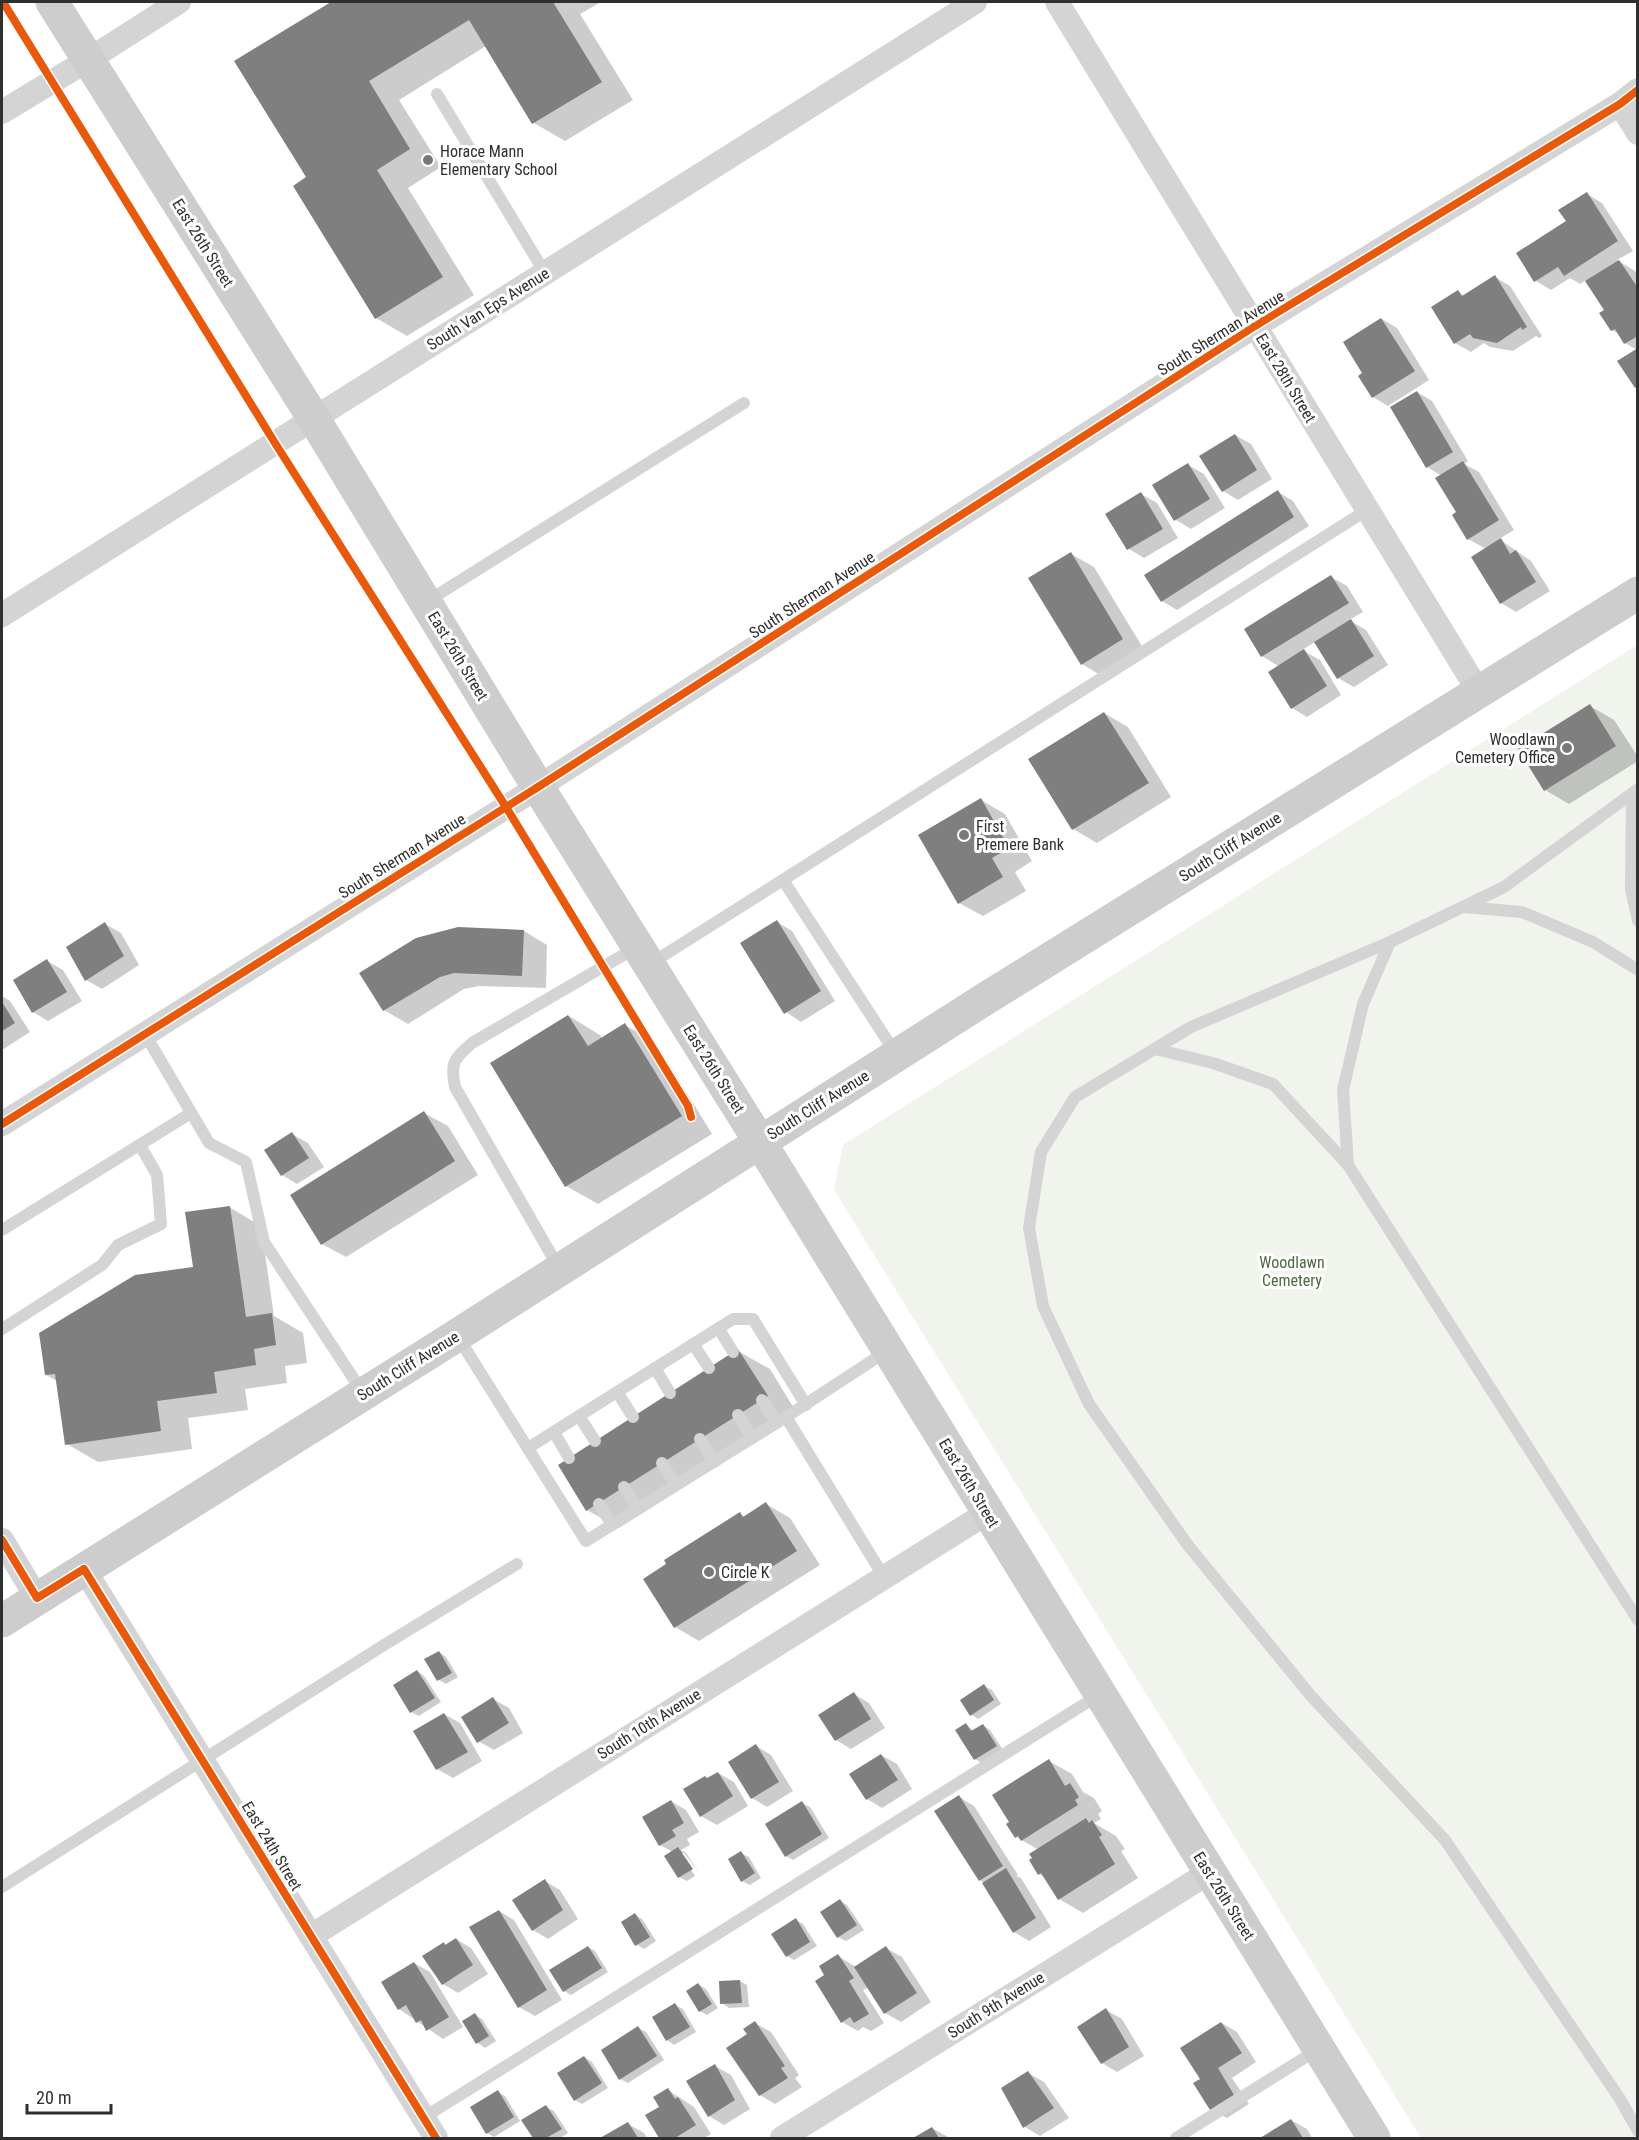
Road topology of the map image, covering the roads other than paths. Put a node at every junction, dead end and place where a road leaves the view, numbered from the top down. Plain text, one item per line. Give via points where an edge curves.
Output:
1 (52, 2) edge
2 (179, 2) edge
3 (975, 2) edge
4 (1057, 2) edge
5 (88, 60) junction
6 (437, 94) dead end
7 (1629, 97) edge
8 (2, 112) edge
9 (1638, 133) edge
10 (545, 273) junction
11 (1255, 326) junction
12 (744, 403) dead end
13 (314, 419) junction
14 (1367, 510) junction
15 (1638, 593) edge
16 (425, 603) junction
17 (2, 615) edge
18 (1479, 692) junction
19 (538, 787) junction
20 (1635, 791) edge
21 (783, 880) junction
22 (1462, 907) junction
23 (1638, 921) edge
24 (1389, 942) junction
25 (643, 955) junction
26 (1638, 970) edge
27 (145, 1034) junction
28 (1155, 1049) junction
29 (897, 1055) junction
30 (191, 1113) junction
31 (2, 1124) edge
32 (760, 1142) junction
33 (140, 1145) junction
34 (1348, 1165) junction
35 (2, 1230) edge
36 (560, 1270) junction
37 (2, 1329) edge
38 (719, 1329) junction
39 (457, 1335) junction
40 (693, 1344) junction
41 (888, 1350) junction
42 (733, 1352) dead end
43 (655, 1368) junction
44 (709, 1368) dead end
45 (617, 1392) junction
46 (670, 1392) dead end
47 (363, 1394) junction
48 (762, 1400) dead end
49 (806, 1405) junction
50 (738, 1415) dead end
51 (579, 1416) junction
52 (633, 1417) dead end
53 (782, 1420) junction
54 (554, 1432) junction
55 (752, 1438) junction
56 (700, 1439) dead end
57 (595, 1441) dead end
58 (528, 1448) junction
59 (569, 1458) dead end
60 (714, 1462) junction
61 (662, 1463) dead end
62 (675, 1485) junction
63 (624, 1487) dead end
64 (598, 1504) dead end
65 (638, 1509) junction
66 (987, 1513) junction
67 (612, 1525) junction
68 (2, 1540) edge
69 (517, 1564) dead end
70 (84, 1569) junction
71 (884, 1577) junction
72 (37, 1598) junction
73 (2, 1620) edge
74 (1638, 1620) edge
75 (1100, 1695) junction
76 (203, 1759) junction
77 (1210, 1872) junction
78 (2, 1887) edge
79 (311, 1936) junction
80 (1318, 2049) junction
81 (430, 2128) edge
82 (1638, 2131) edge
83 (782, 2139) edge
84 (1176, 2139) edge
85 (1374, 2139) edge

1 - 5 main road, East 26th Street
2 - 5 street
3 - 10 street, South Van Eps Avenue
4 - 11 street, East 28th Street
5 - 8 street
5 - 13 main road, East 26th Street
6 - 10 lane
7 - 9 street
7 - 11 street, South Sherman Avenue
10 - 13 street, South Van Eps Avenue
11 - 14 street, East 28th Street
11 - 19 street, South Sherman Avenue
12 - 16 lane
13 - 16 main road, East 26th Street
13 - 17 street, South Van Eps Avenue
14 - 18 street, East 28th Street
14 - 21 lane
15 - 18 main road, South Cliff Avenue
16 - 19 main road, East 26th Street
18 - 29 main road, South Cliff Avenue
19 - 25 main road, East 26th Street
19 - 27 street, South Sherman Avenue
20 - 22 lane via 1504,887
20 - 23 lane via 1631,889
21 - 25 lane
21 - 29 lane
22 - 24 lane
22 - 26 lane via 1522,912 1593,942
24 - 28 lane via 1191,1027
24 - 34 lane via 1363,1004 1342,1090
25 - 32 main road, East 26th Street
25 - 36 lane via 472,1043 455,1058 455,1087
27 - 30 lane
27 - 31 street, South Sherman Avenue
28 - 34 lane via 1213,1063 1273,1084
28 - 82 lane via 1075,1097 1041,1152 1029,1228 1043,1306 1089,1404 1187,1544 1311,1696 1445,1840 1620,2098
29 - 32 main road, South Cliff Avenue
30 - 33 lane
30 - 47 lane via 209,1143 246,1162 264,1242
32 - 36 main road, South Cliff Avenue
32 - 41 main road, East 26th Street
33 - 35 lane
33 - 37 lane via 157,1175 161,1224 118,1245 102,1265
34 - 74 lane
36 - 39 main road, South Cliff Avenue
38 - 40 lane
38 - 42 lane
38 - 49 lane via 733,1319 753,1319
39 - 47 main road, South Cliff Avenue
39 - 58 lane
40 - 43 lane
40 - 44 lane
41 - 49 lane
41 - 66 main road, East 26th Street
43 - 45 lane
43 - 46 lane
45 - 51 lane
45 - 52 lane
47 - 70 main road, South Cliff Avenue
48 - 53 lane
49 - 53 lane
50 - 55 lane
51 - 54 lane
51 - 57 lane
53 - 55 lane
53 - 71 lane
54 - 58 lane
54 - 59 lane
55 - 60 lane
56 - 60 lane
58 - 67 lane via 586,1541
60 - 62 lane
61 - 62 lane
62 - 65 lane
63 - 65 lane
64 - 67 lane
65 - 67 lane
66 - 71 street, South 10th Avenue
66 - 75 main road, East 26th Street
68 - 72 street
69 - 76 lane
70 - 72 main road, South Cliff Avenue
70 - 76 street, East 24th Street
71 - 79 street, South 10th Avenue
72 - 73 main road, South Cliff Avenue
75 - 77 main road, East 26th Street
75 - 81 lane
76 - 78 lane
76 - 79 street, East 24th Street
77 - 80 main road, East 26th Street
77 - 83 street, South 9th Avenue
79 - 81 street, East 24th Street
80 - 84 lane
80 - 85 main road, East 26th Street

